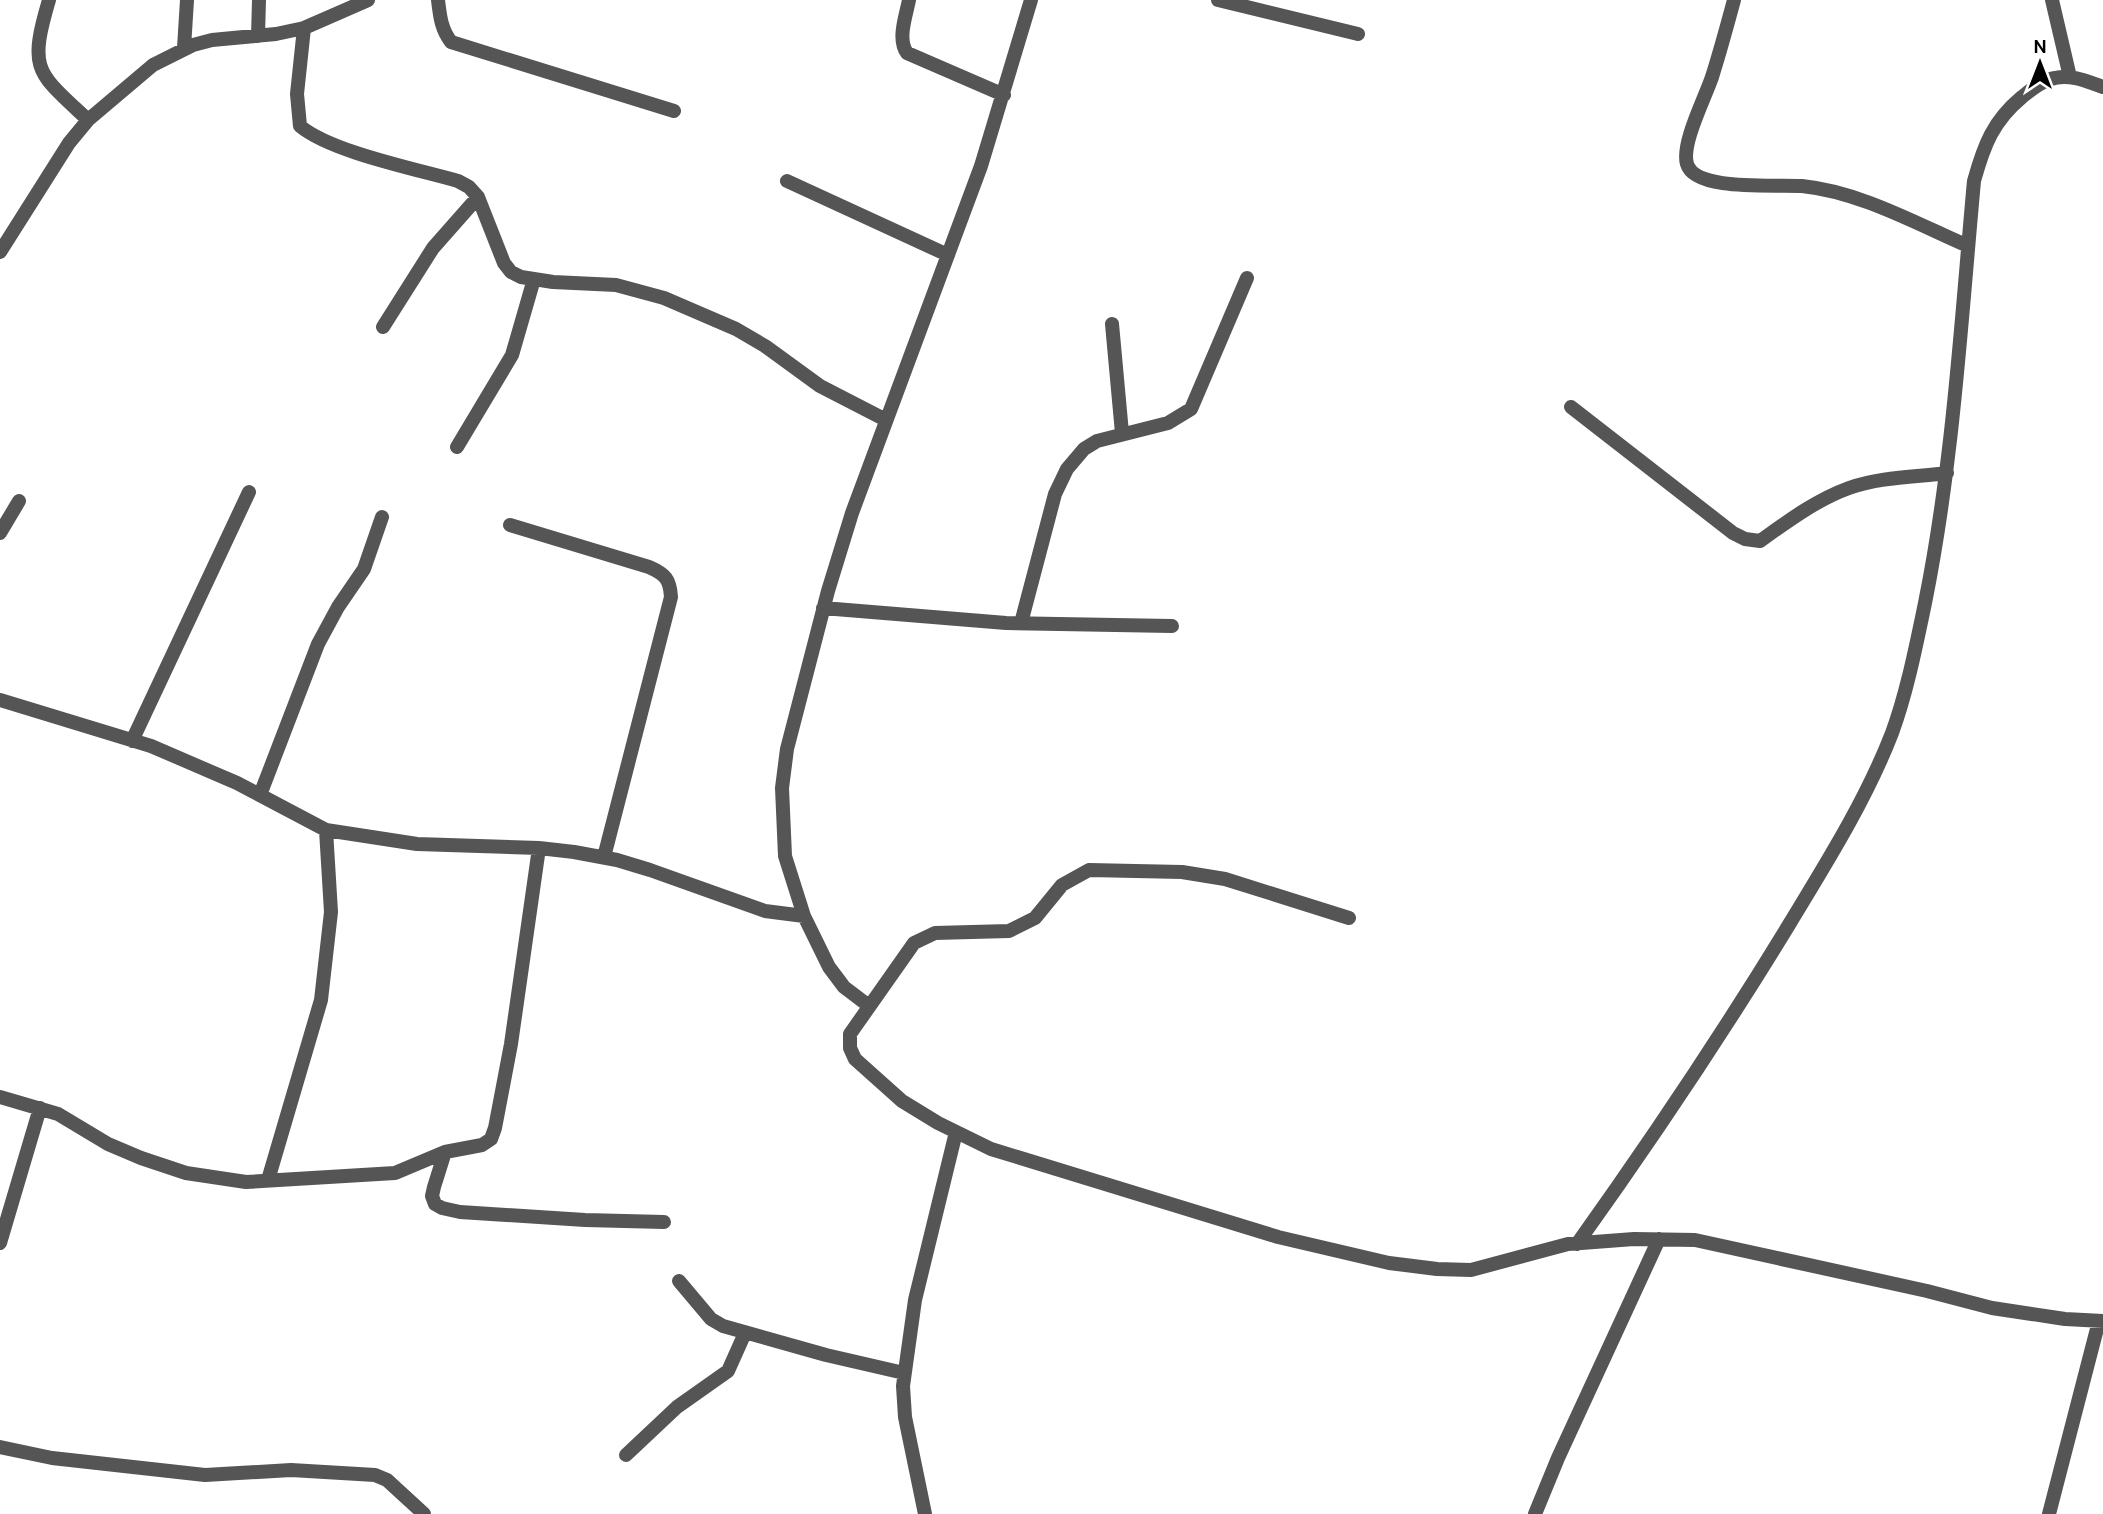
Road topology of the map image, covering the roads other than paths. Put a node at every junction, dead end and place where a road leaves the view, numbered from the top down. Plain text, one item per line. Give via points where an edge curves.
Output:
1 (50, 0) edge
2 (187, 0) edge
3 (259, 0) edge
4 (368, 0) edge
5 (438, 0) edge
6 (909, 0) edge
7 (1031, 0) edge
8 (1217, 0) edge
9 (1734, 0) edge
10 (2052, 0) edge
11 (304, 28) junction
12 (1358, 34) dead end
13 (258, 36) junction
14 (184, 48) junction
15 (2070, 78) junction
16 (2103, 88) edge
17 (1004, 95) junction
18 (674, 111) dead end
19 (88, 120) junction
20 (787, 181) dead end
21 (478, 197) junction
22 (1968, 246) junction
23 (0, 252) edge
24 (948, 255) junction
25 (1247, 278) dead end
26 (534, 279) junction
27 (1112, 324) dead end
28 (383, 327) dead end
29 (1571, 407) dead end
30 (886, 420) junction
31 (1122, 433) junction
32 (457, 447) dead end
33 (1947, 473) junction
34 (249, 492) dead end
35 (19, 501) dead end
36 (382, 517) dead end
37 (510, 525) dead end
38 (0, 533) edge
39 (823, 608) junction
40 (1021, 623) junction
41 (1172, 626) dead end
42 (0, 700) edge
43 (132, 741) junction
44 (260, 795) junction
45 (327, 830) junction
46 (539, 848) junction
47 (604, 857) junction
48 (804, 916) junction
49 (1349, 918) dead end
50 (869, 1006) junction
51 (0, 1097) edge
52 (40, 1108) junction
53 (956, 1132) junction
54 (445, 1153) junction
55 (268, 1180) junction
56 (664, 1222) dead end
57 (1659, 1239) junction
58 (0, 1243) edge
59 (1577, 1244) junction
60 (679, 1281) dead end
61 (2101, 1321) edge
62 (745, 1333) junction
63 (904, 1373) junction
64 (0, 1447) edge
65 (626, 1455) dead end
66 (424, 1514) edge
67 (925, 1514) edge
68 (1535, 1514) edge
69 (2049, 1514) edge

1 - 19 street via 37,48 43,75
2 - 14 street
3 - 13 street
4 - 11 street
5 - 18 street via 440,21 451,42
6 - 17 street via 902,39 907,53
7 - 17 street
8 - 12 street
9 - 22 street via 1687,146 1690,172 1705,180 1832,191
10 - 15 street
11 - 13 street
11 - 21 street via 297,94 300,126 351,150 458,181
13 - 14 street
14 - 19 street via 153,65
15 - 16 street
15 - 22 street via 2055,78 2034,87 1996,122 1974,181
17 - 24 street
19 - 23 street via 48,173
20 - 24 street
21 - 26 street via 504,263 511,272
21 - 28 street via 433,248
22 - 33 street
24 - 30 street
25 - 31 street via 1191,410 1168,424
26 - 30 street via 616,285 664,298 736,329 820,386
26 - 32 street via 512,355
27 - 31 street
29 - 33 street via 1745,539 1760,541 1808,507 1849,488
30 - 39 street
31 - 40 street via 1084,449 1067,469 1055,494
33 - 59 street via 1917,643 1893,730 1873,778 1740,1007
34 - 43 street
35 - 38 street
36 - 44 street via 364,569 318,644
37 - 47 street via 649,567 670,582 671,597
39 - 40 street
39 - 48 street via 787,749 782,788 785,856
40 - 41 street
42 - 43 street
43 - 44 street via 198,765
44 - 45 street
45 - 46 street via 417,844
45 - 55 street via 331,912 321,1000
46 - 47 street
46 - 54 street via 495,1128 491,1139 482,1144
47 - 48 street via 753,907
48 - 50 street via 844,987
49 - 50 street via 1225,879 1182,872 1089,870 1062,885 1035,918 1009,931 935,933 914,943
50 - 53 street via 850,1034 855,1059 902,1101
51 - 52 street
52 - 55 street via 108,1144 186,1173 246,1182
52 - 58 street
53 - 59 street via 1047,1168 1278,1237 1389,1263 1471,1270
53 - 63 street via 915,1300
54 - 55 street via 395,1173
54 - 56 street via 432,1196 442,1208
57 - 59 street
57 - 61 street via 1695,1240 1992,1308
57 - 68 street
60 - 62 street via 711,1319
61 - 69 street
62 - 63 street
62 - 65 street via 728,1371 677,1407
63 - 67 street via 905,1417
64 - 66 street via 52,1458 205,1475 291,1470 375,1475 387,1480

